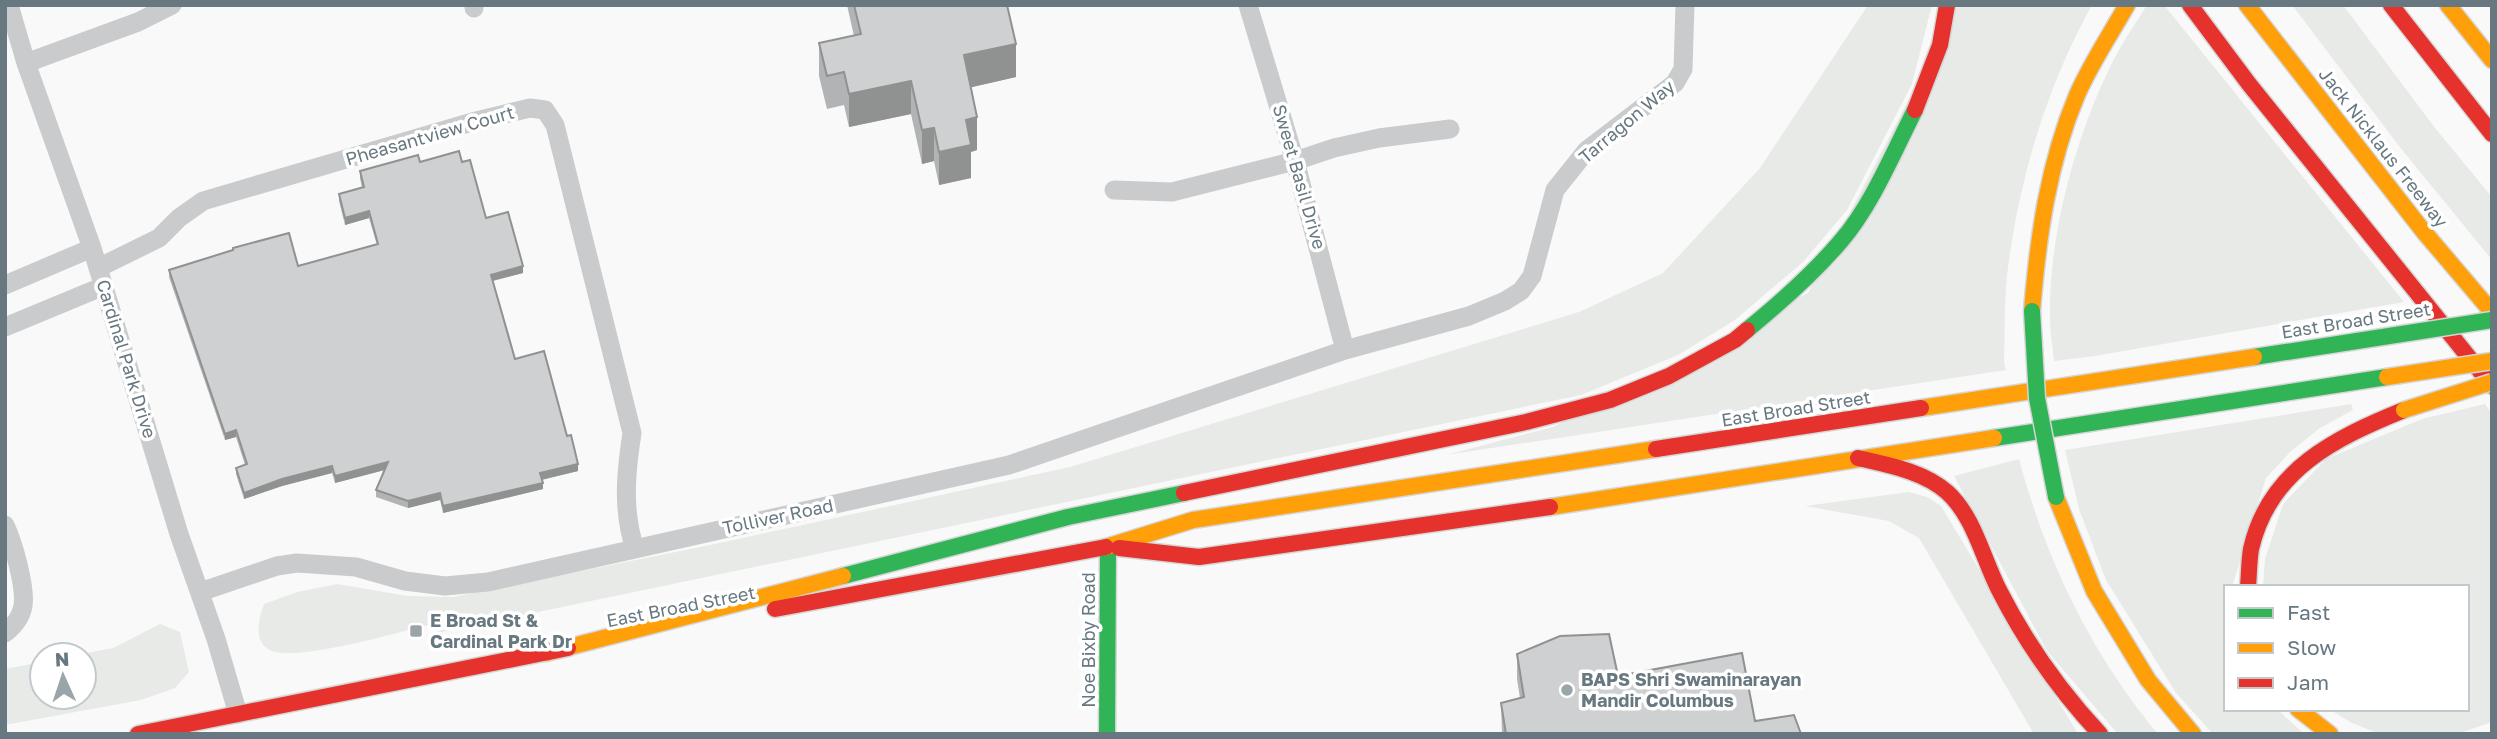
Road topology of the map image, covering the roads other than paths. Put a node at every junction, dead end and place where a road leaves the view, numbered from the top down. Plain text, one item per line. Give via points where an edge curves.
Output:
1 (9, 5) edge
2 (172, 5) edge
3 (1248, 5) edge
4 (1685, 5) edge
5 (1947, 5) edge
6 (2190, 5) edge
7 (2247, 5) edge
8 (2390, 5) edge
9 (2448, 5) edge
10 (2125, 7) edge
11 (2492, 60) edge
12 (26, 63) junction
13 (1450, 130) dead end
14 (2492, 134) edge
15 (1295, 161) junction
16 (1114, 190) dead end
17 (92, 248) junction
18 (101, 277) junction
19 (5, 285) edge
20 (2492, 312) edge
21 (2492, 320) edge
22 (5, 327) edge
23 (1345, 350) junction
24 (2492, 361) edge
25 (2492, 384) edge
26 (1858, 458) junction
27 (5, 525) edge
28 (1108, 547) junction
29 (635, 549) junction
30 (2248, 585) edge
31 (200, 592) junction
32 (10, 629) edge
33 (546, 653) junction
34 (2301, 711) edge
35 (238, 714) junction
36 (138, 734) edge
37 (1107, 734) edge
38 (2100, 734) edge
39 (2193, 734) edge
40 (2330, 734) edge

1 - 12 street, Cardinal Park Drive
2 - 12 street
3 - 15 street, Sweet Basil Drive
4 - 23 street, Tarragon Way via 1683,69 1675,83 1587,150 1555,190 1531,276 1521,291 1469,316
5 - 33 main road via 1940,45 1922,96 1842,240 1789,295 1735,340 1669,376 1610,400 1525,422 1068,517
6 - 25 main road
7 - 20 main road, Jack Nicklaus Freeway
8 - 14 main road
9 - 11 main road
10 - 39 main road, bridge via 2074,103 2041,217 2032,311 2037,398 2056,497 2094,591 2148,680
12 - 17 street, Cardinal Park Drive
13 - 15 street via 1380,138
15 - 16 street via 1172,192
15 - 23 street, Sweet Basil Drive
17 - 18 street, Cardinal Park Drive
17 - 19 street
18 - 22 street
18 - 29 street, Pheasantview Court via 203,201 472,122 530,108 545,110 555,125 632,433 626,500
18 - 31 street, Cardinal Park Drive
21 - 28 main road, East Broad Street, bridge via 1192,520
23 - 29 street, Tolliver Road via 1009,465
24 - 26 main road, East Broad Street, bridge
25 - 30 main road, bridge via 2367,424 2300,463 2275,492 2257,527
26 - 28 main road, East Broad Street via 1199,557
26 - 38 main road via 1895,466 1948,493 2034,653
27 - 32 street via 13,542 23,606
28 - 33 main road, East Broad Street
28 - 37 main road, Noe Bixby Road
29 - 31 street, Tolliver Road via 488,582 445,586 356,567 297,563
31 - 35 street, Cardinal Park Drive
33 - 35 main road, East Broad Street
34 - 40 main road
35 - 36 main road, East Broad Street

